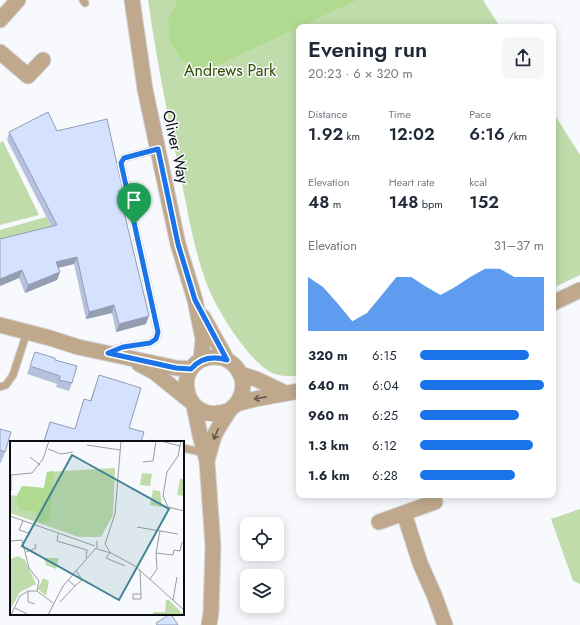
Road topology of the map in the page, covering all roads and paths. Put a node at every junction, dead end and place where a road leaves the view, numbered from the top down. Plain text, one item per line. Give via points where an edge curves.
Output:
1 (18, 0) edge
2 (132, 0) edge
3 (0, 20) edge
4 (0, 52) edge
5 (43, 60) dead end
6 (158, 149) junction
7 (580, 290) edge
8 (195, 300) junction
9 (556, 302) edge
10 (0, 325) edge
11 (27, 332) junction
12 (114, 354) junction
13 (227, 360) junction
14 (196, 365) junction
15 (240, 374) junction
16 (0, 387) edge
17 (292, 392) edge
18 (192, 403) junction
19 (233, 407) junction
20 (184, 448) edge
21 (206, 457) junction
22 (435, 502) dead end
23 (404, 513) junction
24 (380, 522) dead end
25 (209, 625) edge
26 (445, 625) edge

1 - 3 street
2 - 6 street, Oliver Way via 145,89
4 - 5 street via 28,76
6 - 8 street, Oliver Way via 178,244
6 - 12 lane via 124,158 121,163 158,332 156,339 150,343 123,347
7 - 9 street
8 - 13 street, Oliver Way
8 - 14 street, Oliver Way via 203,340
10 - 11 street
11 - 12 street via 78,347
11 - 16 lane via 13,375 6,385
12 - 14 street via 176,368
12 - 18 street via 154,372
13 - 14 street via 219,357 210,358
13 - 15 street
14 - 18 street via 186,384
15 - 17 street
15 - 19 street via 242,390
17 -> 19 street
18 - 19 street via 202,411 212,414
18 - 21 street
19 -> 21 street via 216,432
20 - 21 lane
21 - 25 street via 213,546
22 - 23 street
23 - 24 street
23 - 26 street via 420,563

